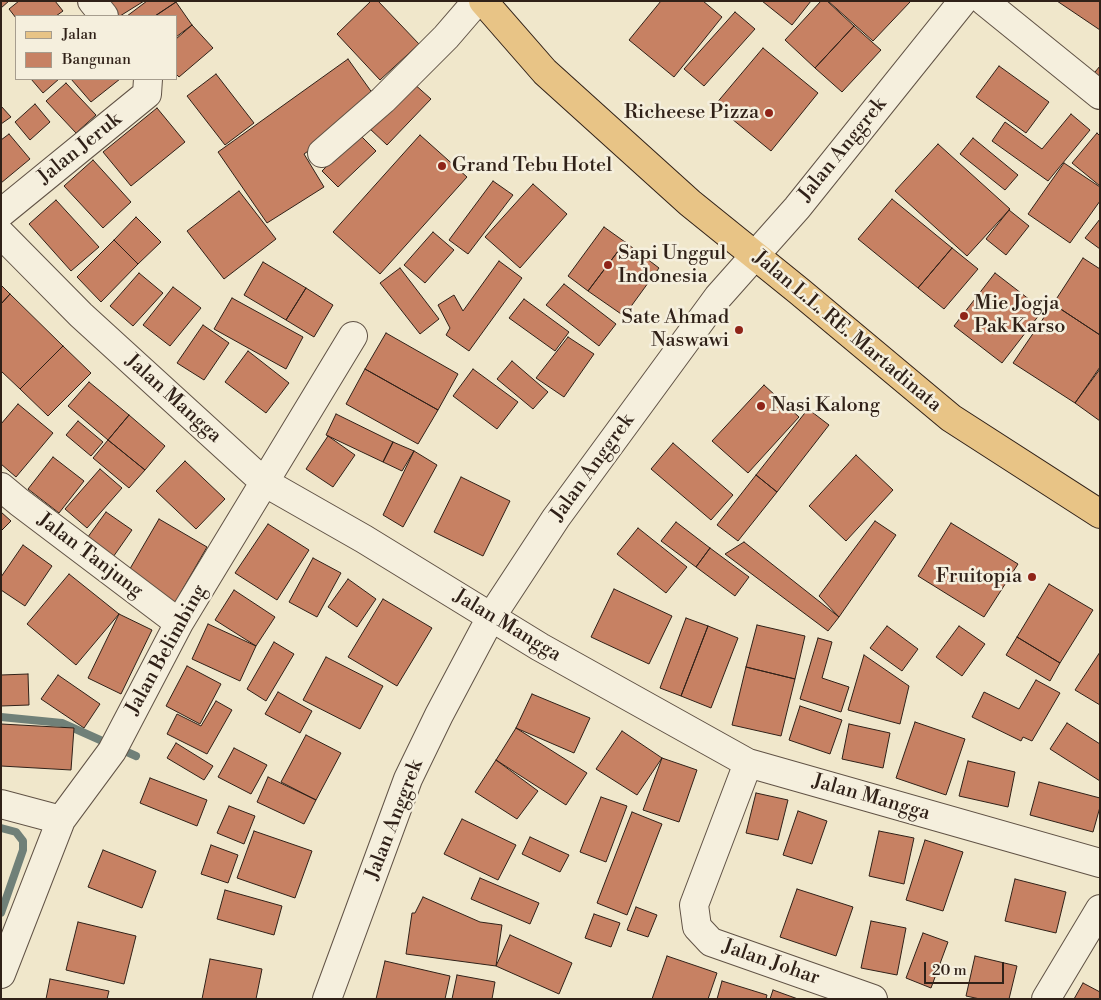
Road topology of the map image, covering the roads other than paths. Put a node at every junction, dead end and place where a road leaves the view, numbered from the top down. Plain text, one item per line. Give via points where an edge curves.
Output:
1 (92, 1) edge
2 (477, 1) edge
3 (483, 1) edge
4 (963, 1) edge
5 (984, 1) edge
6 (103, 15) edge
7 (148, 80) edge
8 (1100, 95) edge
9 (322, 153) dead end
10 (1, 213) edge
11 (1, 234) edge
12 (754, 255) junction
13 (353, 336) dead end
14 (264, 482) junction
15 (1, 487) edge
16 (1100, 514) edge
17 (491, 617) junction
18 (179, 623) junction
19 (748, 762) junction
20 (1, 804) edge
21 (61, 820) junction
22 (1100, 864) edge
23 (1100, 909) edge
24 (1, 974) edge
25 (327, 999) edge
26 (873, 999) edge
27 (1046, 999) edge

1 - 6 street
2 - 9 street via 383,100
3 - 12 main road, Jalan L.L. RE. Martadinata via 545,72 690,203
4 - 12 street, Jalan Anggrek via 797,208
5 - 8 street
7 - 10 street, Jalan Jeruk via 147,94
11 - 14 street, Jalan Mangga via 81,315
12 - 16 main road, Jalan L.L. RE. Martadinata via 951,418
12 - 17 street, Jalan Anggrek via 718,297 562,510
13 - 14 street, Jalan Belimbing
14 - 17 street, Jalan Mangga
14 - 18 street, Jalan Belimbing
15 - 18 street, Jalan Tanjung
17 - 19 street, Jalan Mangga
17 - 25 street, Jalan Anggrek via 408,779
18 - 21 street, Jalan Belimbing via 117,742
19 - 22 street, Jalan Mangga
19 - 26 street, Jalan Johar via 694,905 697,927 711,942
20 - 21 street
21 - 24 street, Jalan Belimbing
23 - 27 street

